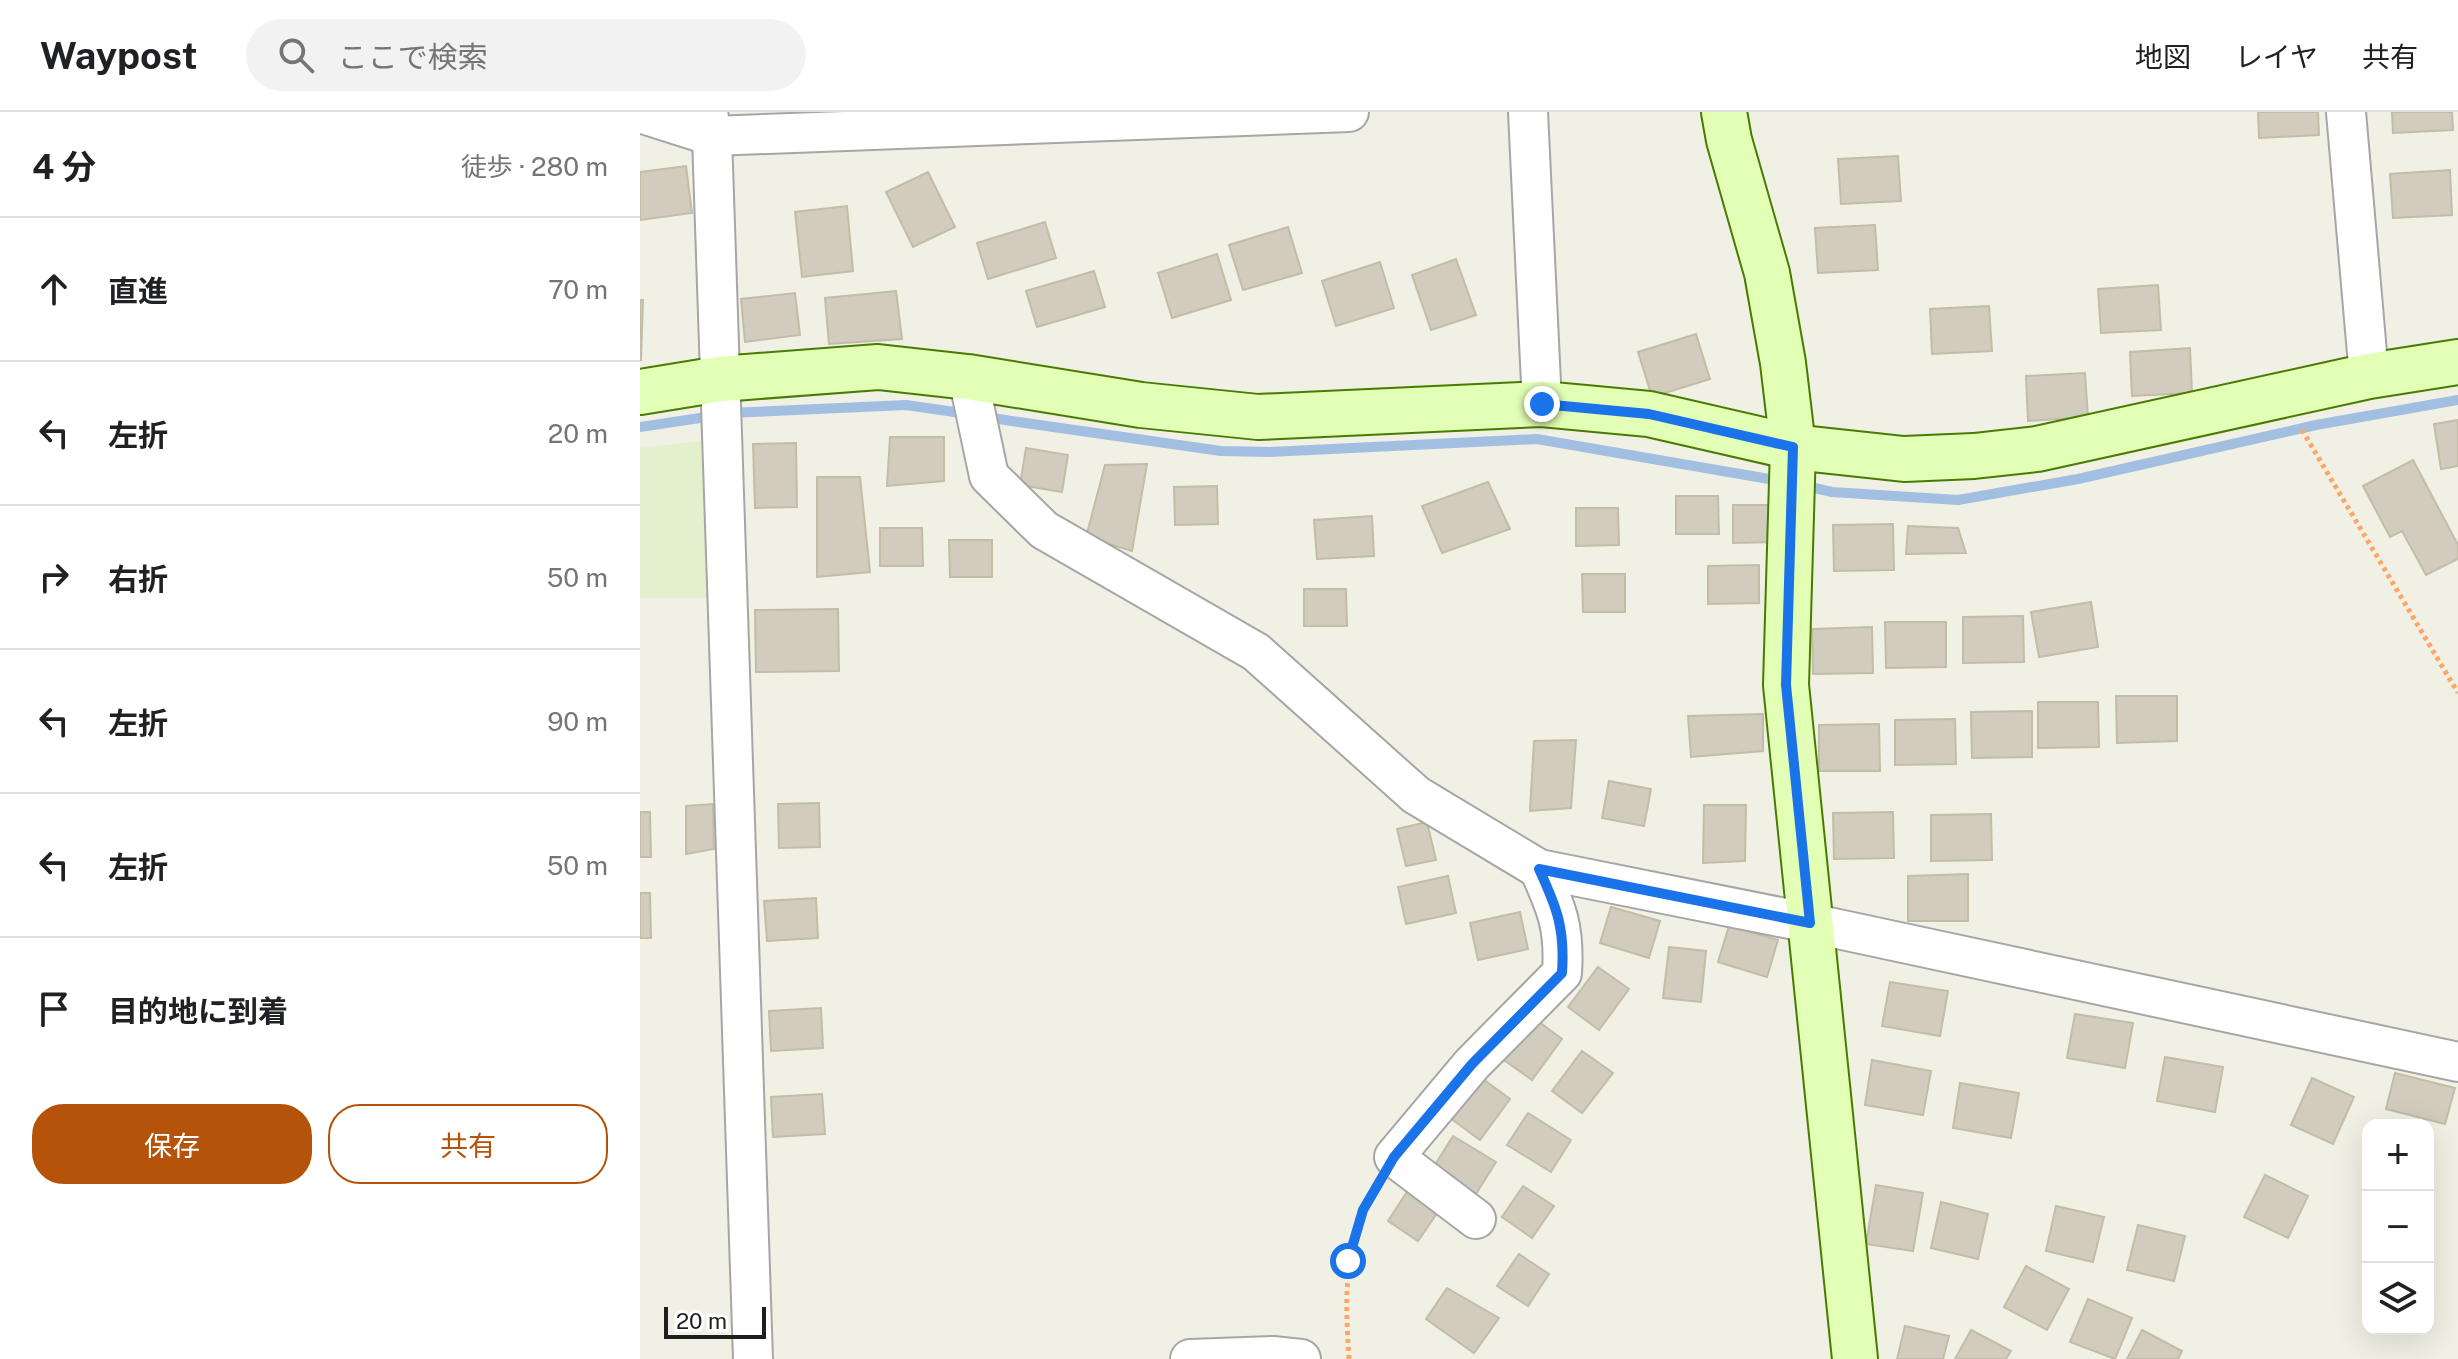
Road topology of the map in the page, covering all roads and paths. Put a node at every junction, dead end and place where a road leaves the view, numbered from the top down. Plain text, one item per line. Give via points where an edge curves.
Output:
1 (1349, 112) edge
2 (1528, 112) edge
3 (1724, 112) edge
4 (2346, 112) edge
5 (640, 113) edge
6 (710, 124) edge
7 (2458, 362) edge
8 (2369, 376) junction
9 (968, 377) junction
10 (720, 379) junction
11 (640, 392) edge
12 (2282, 395) junction
13 (1542, 404) junction
14 (1793, 447) junction
15 (2458, 693) edge
16 (1539, 869) junction
17 (1810, 923) junction
18 (2458, 1062) edge
19 (1394, 1157) junction
20 (1476, 1219) dead end
21 (1856, 1357) edge
22 (753, 1359) edge
23 (1190, 1359) edge
24 (1301, 1359) edge
25 (1349, 1359) edge

1 - 6 street
2 - 13 street
3 - 14 street via 1767,273
4 - 8 street
5 - 6 street
6 - 10 street
7 - 8 street
8 - 12 street
9 - 10 street via 878,367
9 - 13 street via 1141,405 1258,417
9 - 16 street via 989,476 1044,530 1256,652 1416,795
10 - 11 street
10 - 22 street
12 - 14 street via 2087,440 1974,456 1904,459
12 - 15 path
13 - 14 street via 1649,414
14 - 17 street via 1786,685
16 - 17 street
16 - 19 street via 1559,914 1562,973 1472,1064
17 - 18 street
17 - 21 street
19 - 20 street
19 - 25 path via 1363,1210 1348,1261
23 - 24 street

